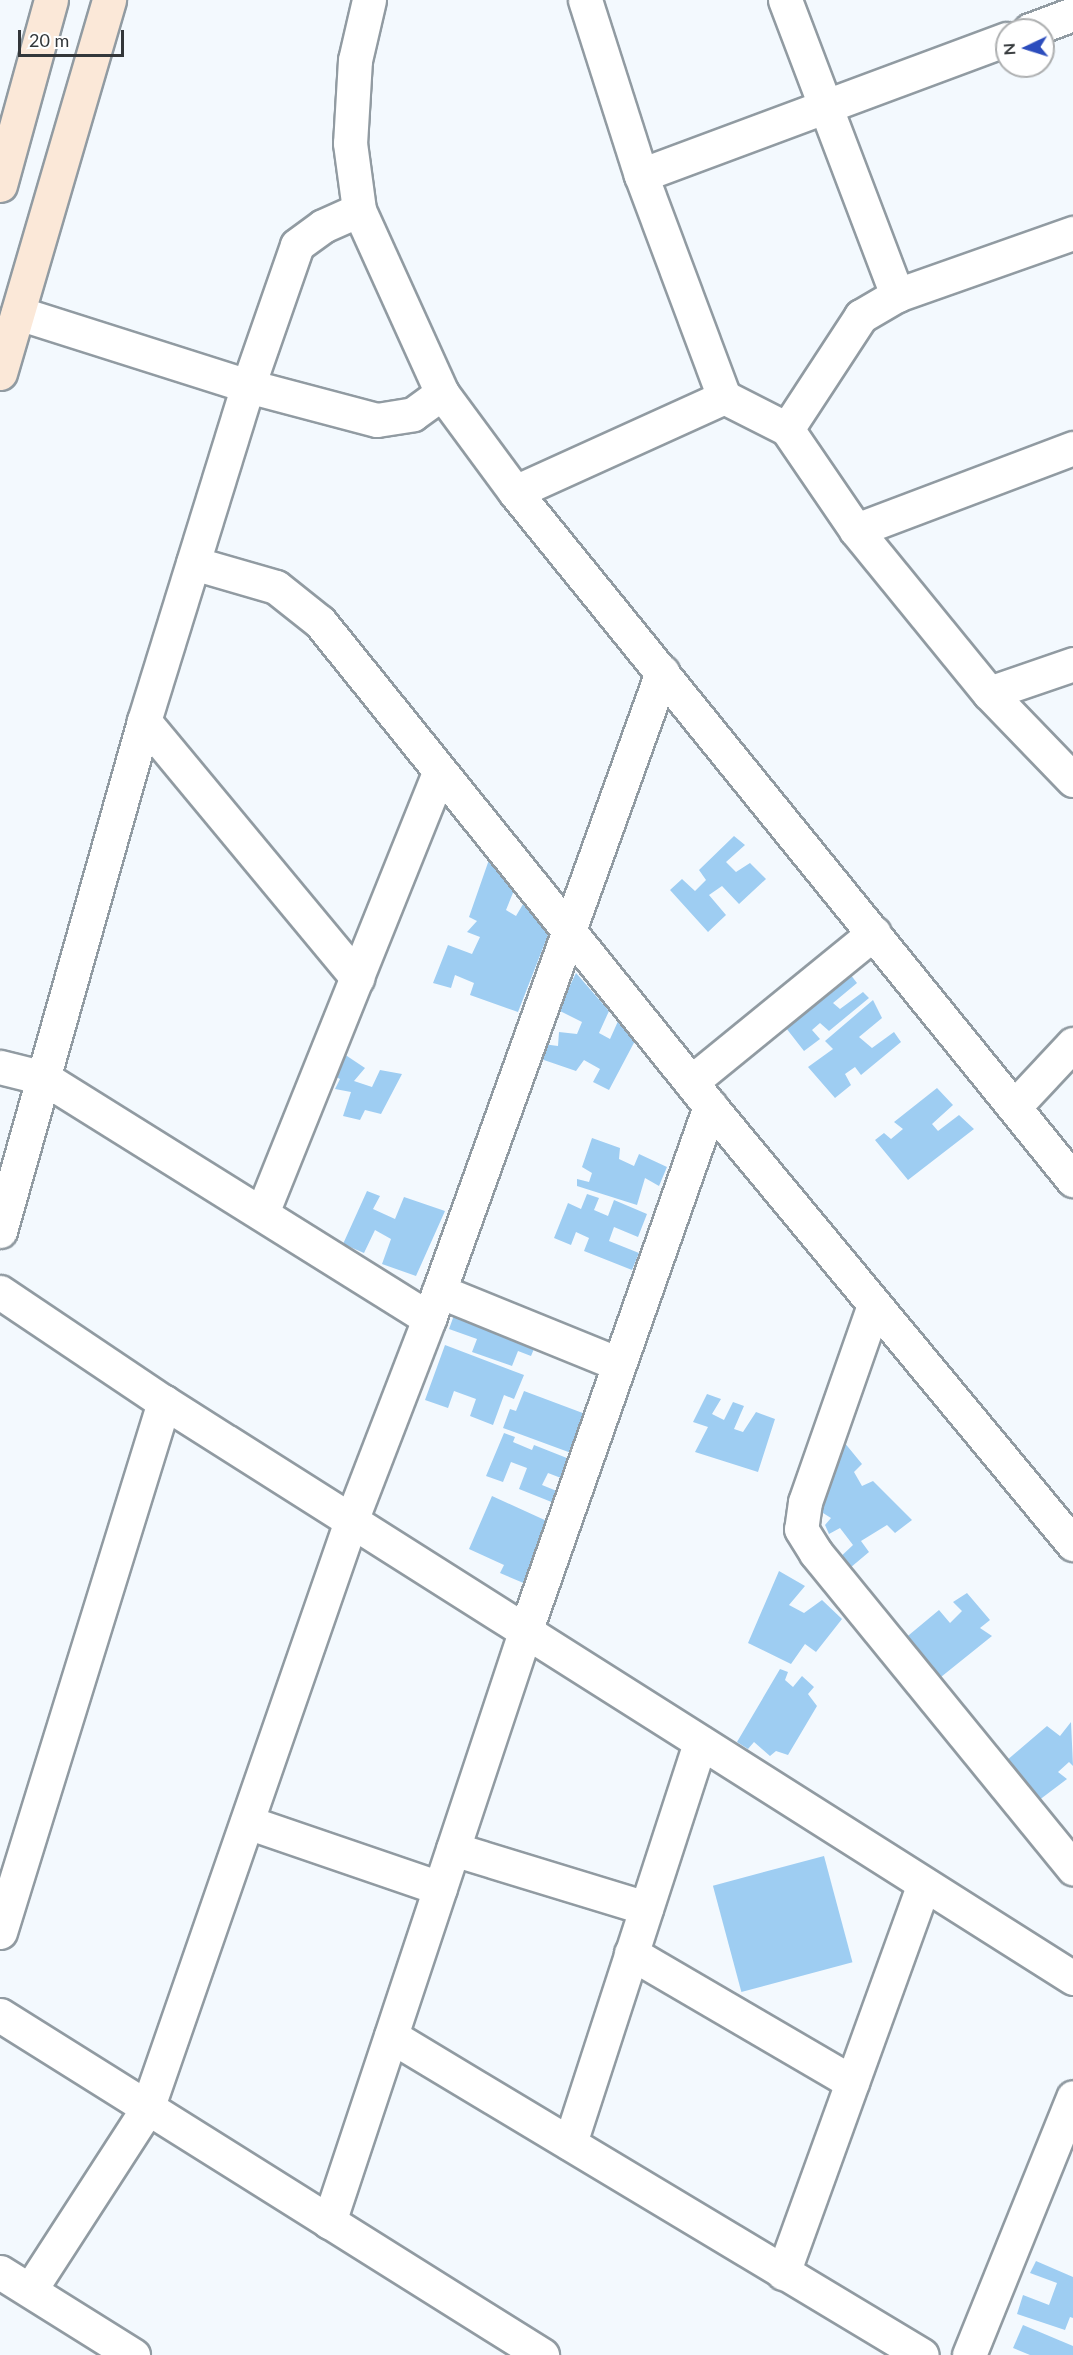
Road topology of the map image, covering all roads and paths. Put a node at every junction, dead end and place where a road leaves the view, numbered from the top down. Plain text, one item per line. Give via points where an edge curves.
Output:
1 (51, 0) edge
2 (108, 0) edge
3 (369, 0) edge
4 (585, 0) edge
5 (785, 0) edge
6 (1073, 14) edge
7 (1055, 21) edge
8 (995, 43) edge
9 (823, 107) junction
10 (641, 175) junction
11 (0, 185) edge
12 (359, 210) junction
13 (1073, 233) edge
14 (897, 295) junction
15 (18, 313) junction
16 (0, 373) edge
17 (248, 386) junction
18 (442, 393) junction
19 (724, 397) junction
20 (787, 429) junction
21 (1073, 448) edge
22 (514, 492) junction
23 (856, 530) junction
24 (193, 563) junction
25 (1073, 664) edge
26 (662, 672) junction
27 (989, 693) junction
28 (144, 721) junction
29 (440, 773) junction
30 (1073, 780) edge
31 (568, 927) junction
32 (874, 933) junction
33 (357, 978) junction
34 (1073, 1044) edge
35 (0, 1067) edge
36 (44, 1078) junction
37 (700, 1094) junction
38 (1015, 1106) junction
39 (1073, 1180) edge
40 (262, 1213) junction
41 (0, 1231) edge
42 (0, 1292) edge
43 (434, 1305) junction
44 (874, 1305) junction
45 (619, 1364) junction
46 (164, 1402) junction
47 (351, 1521) junction
48 (1073, 1544) edge
49 (525, 1632) junction
50 (700, 1743) junction
51 (247, 1822) junction
52 (453, 1848) junction
53 (1073, 1868) edge
54 (923, 1886) junction
55 (440, 1888) junction
56 (646, 1908) junction
57 (0, 1932) edge
58 (631, 1953) junction
59 (1073, 1978) edge
60 (0, 2015) edge
61 (391, 2036) junction
62 (852, 2082) junction
63 (1073, 2097) edge
64 (147, 2109) junction
65 (570, 2143) junction
66 (330, 2222) junction
67 (0, 2272) edge
68 (783, 2273) junction
69 (30, 2290) junction
70 (133, 2355) edge
71 (542, 2355) edge
72 (922, 2355) edge
73 (969, 2355) edge

1 - 11 street
2 - 15 street
3 - 12 street via 356,60 350,143
4 - 10 street
5 - 9 street
6 - 7 street
8 - 9 street
9 - 10 street
9 - 14 street
10 - 19 street
12 - 17 street via 323,226 297,245
12 - 18 street
13 - 14 street
14 - 20 street via 861,316
15 - 16 street
15 - 17 street
17 - 18 street via 377,420 413,414
17 - 24 street
18 - 22 street
19 - 20 street
19 - 22 street
20 - 23 street
21 - 23 street
22 - 26 street
23 - 27 street
24 - 28 street
24 - 29 street via 276,587 320,622
25 - 27 street
26 - 31 street
26 - 32 street
27 - 30 street
28 - 33 street
28 - 36 street
29 - 31 street
29 - 33 street
31 - 37 street
31 - 43 street
32 - 37 street
32 - 38 street
33 - 40 street
34 - 38 street
35 - 36 street
36 - 40 street
36 - 41 street
37 - 44 street
37 - 45 street
38 - 39 street
40 - 43 street
42 - 46 street
43 - 45 street
43 - 47 street
44 - 48 street
44 - 53 street via 805,1502 801,1529 816,1553
45 - 49 street
46 - 47 street
46 - 57 street
47 - 49 street
47 - 51 street
49 - 50 street
49 - 52 street
50 - 54 street
50 - 56 street
51 - 55 street
51 - 64 street
52 - 55 street
52 - 56 street
54 - 59 street
54 - 62 street
55 - 61 street
56 - 58 street
58 - 62 street
58 - 65 street
60 - 64 street
61 - 65 street
61 - 66 street
62 - 68 street
63 - 73 street
64 - 66 street
64 - 69 street
65 - 68 street
66 - 71 street
67 - 69 street
68 - 72 street
69 - 70 street

